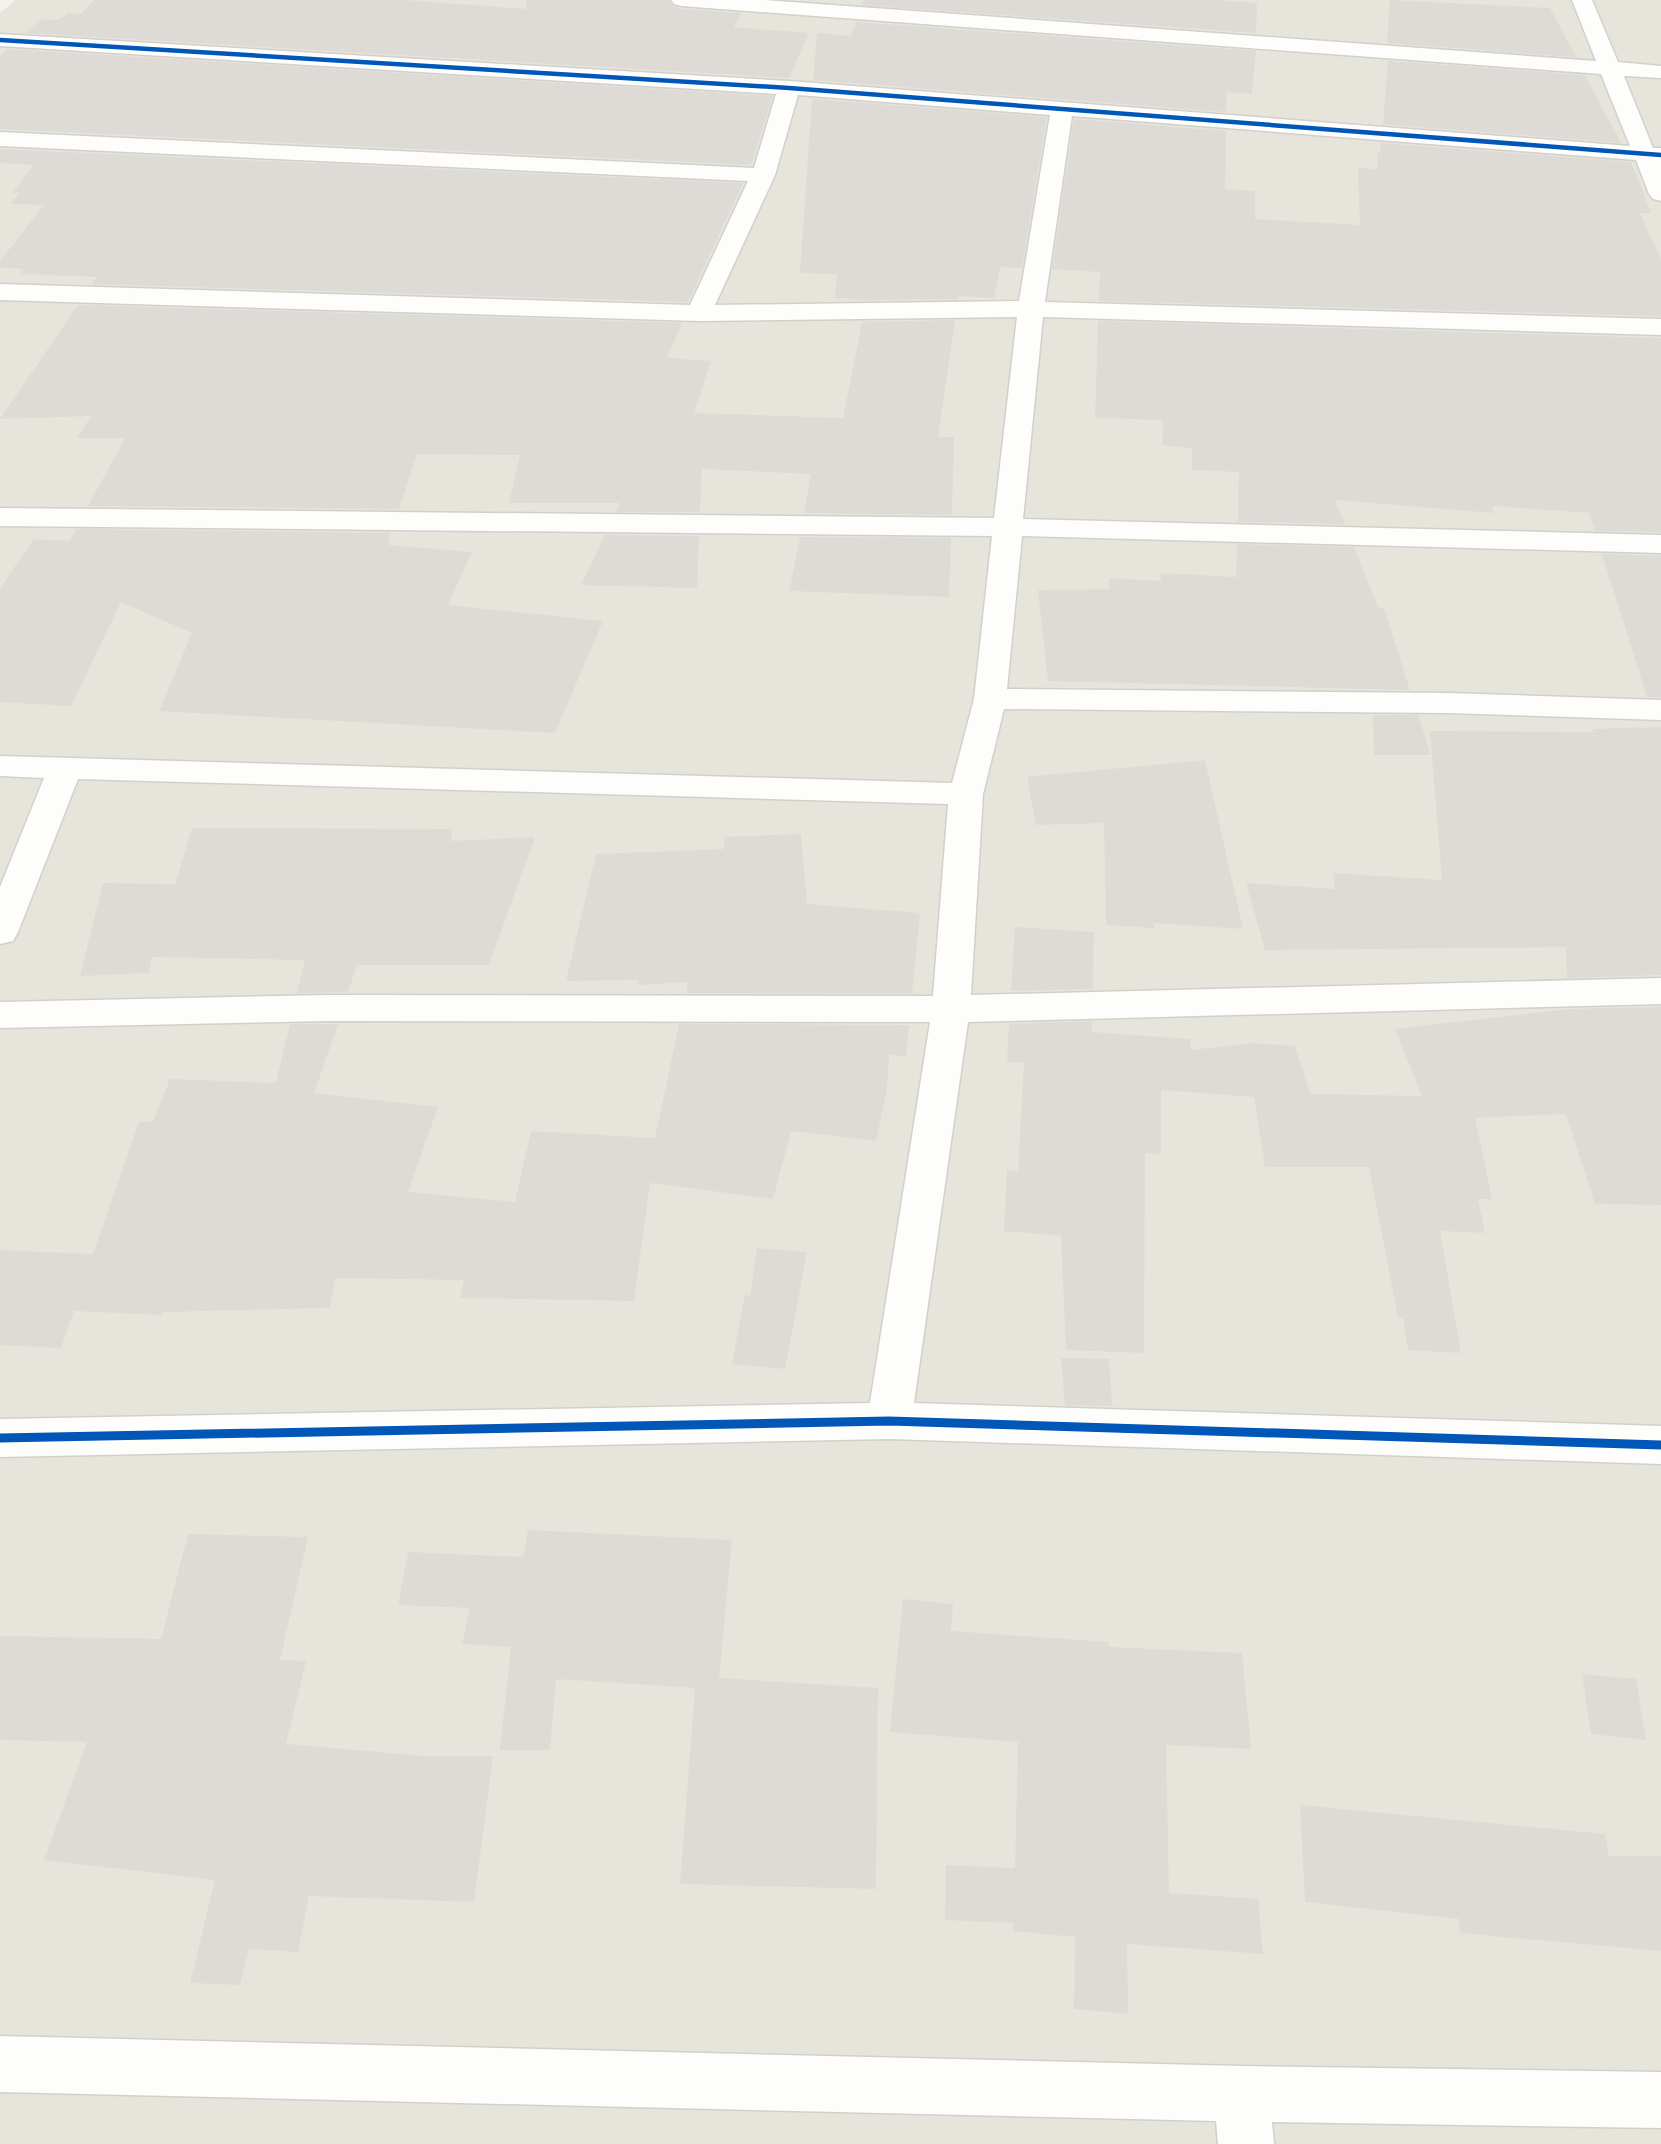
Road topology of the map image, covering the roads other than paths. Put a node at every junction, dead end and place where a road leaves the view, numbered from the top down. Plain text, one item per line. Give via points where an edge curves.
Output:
1 (681, 0) edge
2 (1019, 0) edge
3 (1582, 0) edge
4 (1012, 24) junction
5 (1, 45) edge
6 (1608, 68) junction
7 (1661, 72) edge
8 (789, 88) junction
9 (1062, 108) junction
10 (0, 139) edge
11 (1653, 154) edge
12 (763, 174) junction
13 (1661, 194) edge
14 (0, 292) edge
15 (1031, 309) junction
16 (699, 313) junction
17 (1661, 327) edge
18 (0, 517) edge
19 (1007, 527) junction
20 (1661, 544) edge
21 (989, 699) junction
22 (1661, 710) edge
23 (0, 766) edge
24 (65, 768) junction
25 (966, 794) junction
26 (0, 932) edge
27 (1661, 991) edge
28 (951, 1009) junction
29 (0, 1015) edge
30 (889, 1421) junction
31 (0, 1438) edge
32 (1661, 1445) edge
33 (0, 2064) edge
34 (1661, 2100) edge
35 (1244, 2119) edge

1 - 4 street
2 - 4 street
3 - 6 street
4 - 6 street
5 - 8 street
6 - 7 street
6 - 11 street
8 - 9 street
8 - 12 street
9 - 11 street
9 - 15 street
10 - 12 street
11 - 13 street
12 - 16 street
14 - 16 street
15 - 16 street
15 - 17 street
15 - 19 street
18 - 19 street
19 - 20 street
19 - 21 street
21 - 22 street via 1448,703
21 - 25 street
23 - 24 street
24 - 25 street
24 - 26 street
25 - 28 street
27 - 28 street
28 - 29 street via 328,1007
28 - 30 street
30 - 31 street
30 - 32 street
33 - 35 street
34 - 35 street

